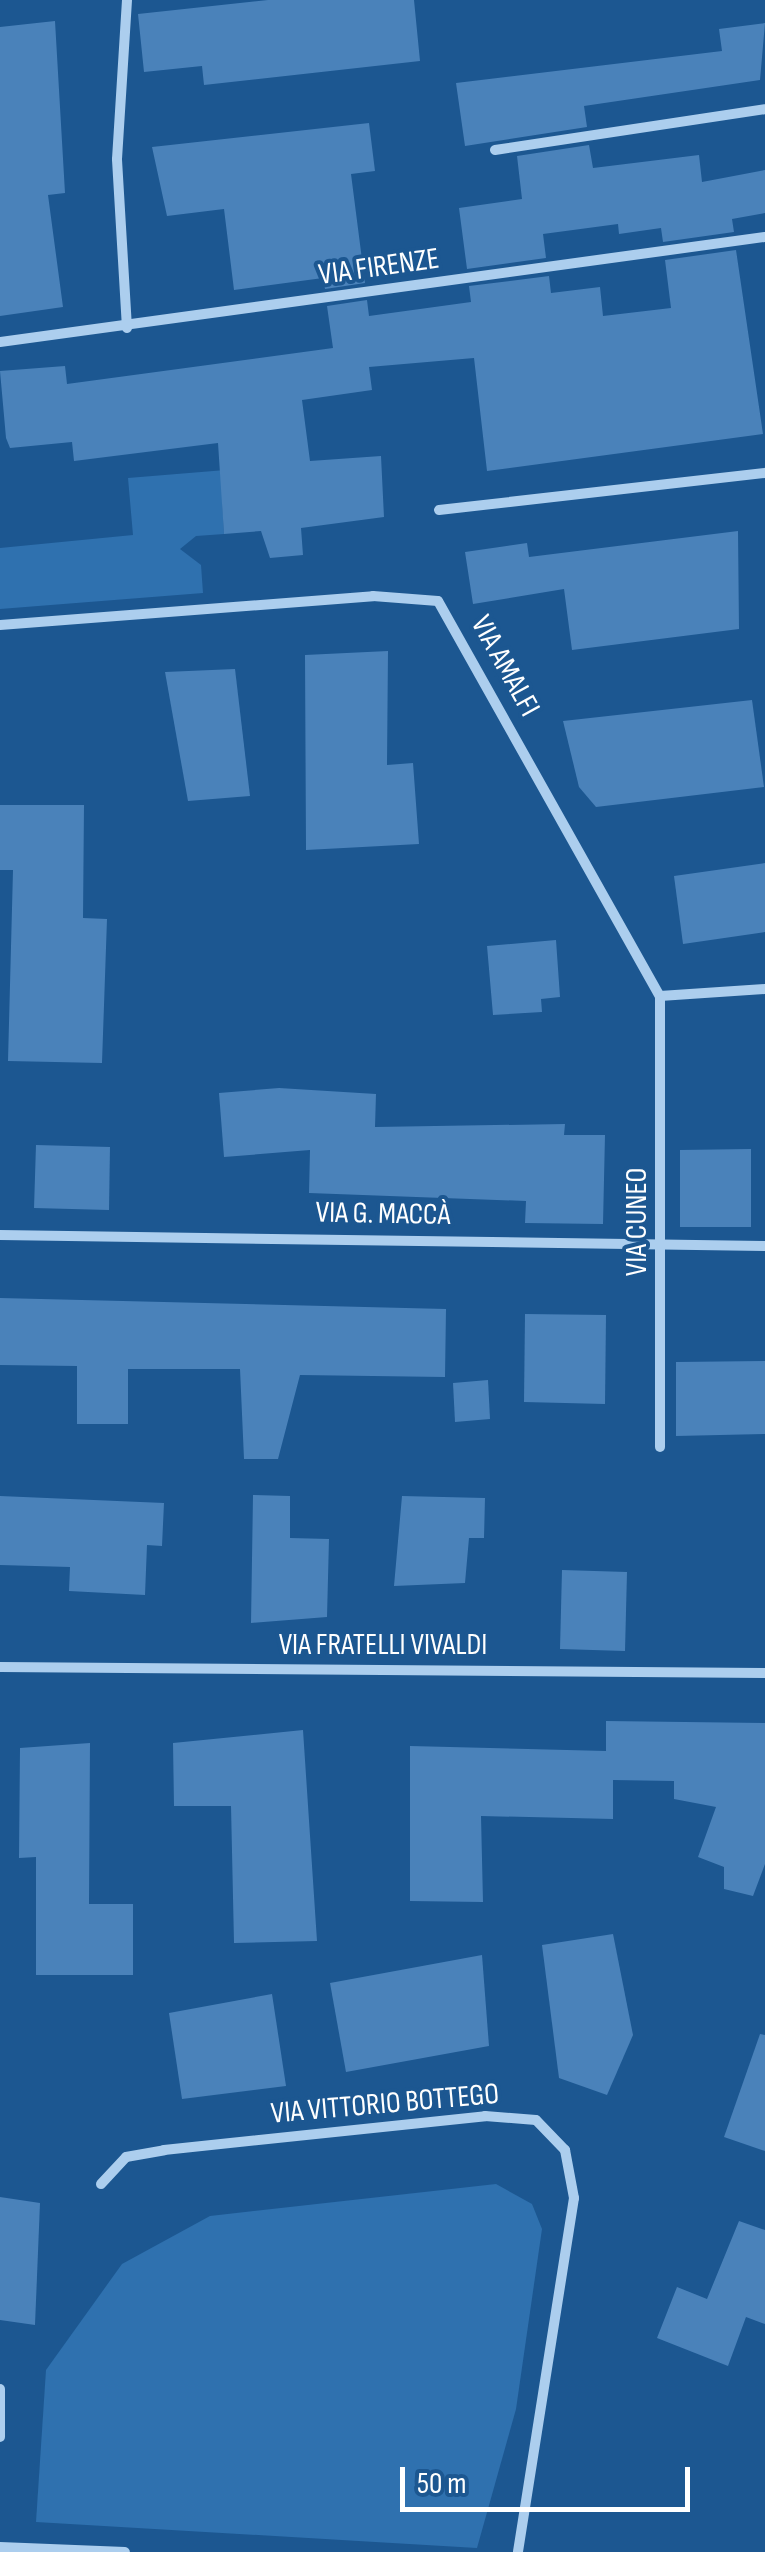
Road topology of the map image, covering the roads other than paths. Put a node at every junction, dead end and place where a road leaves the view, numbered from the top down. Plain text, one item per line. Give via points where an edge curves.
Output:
1 (127, 0) edge
2 (765, 109) edge
3 (495, 150) dead end
4 (765, 237) edge
5 (127, 328) junction
6 (0, 342) edge
7 (765, 473) edge
8 (439, 510) dead end
9 (0, 625) edge
10 (765, 989) edge
11 (660, 996) junction
12 (0, 1234) edge
13 (666, 1242) junction
14 (765, 1246) edge
15 (660, 1447) dead end
16 (0, 1666) edge
17 (765, 1673) edge
18 (101, 2184) dead end
19 (0, 2389) edge
20 (0, 2437) edge
21 (0, 2547) edge
22 (95, 2550) edge
23 (125, 2552) edge
24 (518, 2552) edge

1 - 5 street via 117,159
2 - 3 street
4 - 5 street, VIA FIRENZE
5 - 6 street, VIA FIRENZE
7 - 8 street
9 - 11 street, VIA AMALFI via 374,596 438,601
10 - 11 street
11 - 13 street, VIA CUNEO
12 - 13 street, VIA G. MACCÀ
13 - 14 street, VIA G. MACCÀ
13 - 15 street, VIA CUNEO
16 - 17 street, VIA FRATELLI VIVALDI
18 - 24 street, VIA VITTORIO BOTTEGO via 126,2158 164,2150 485,2116 536,2120 566,2150 574,2198
19 - 20 street
21 - 22 street
22 - 23 street

